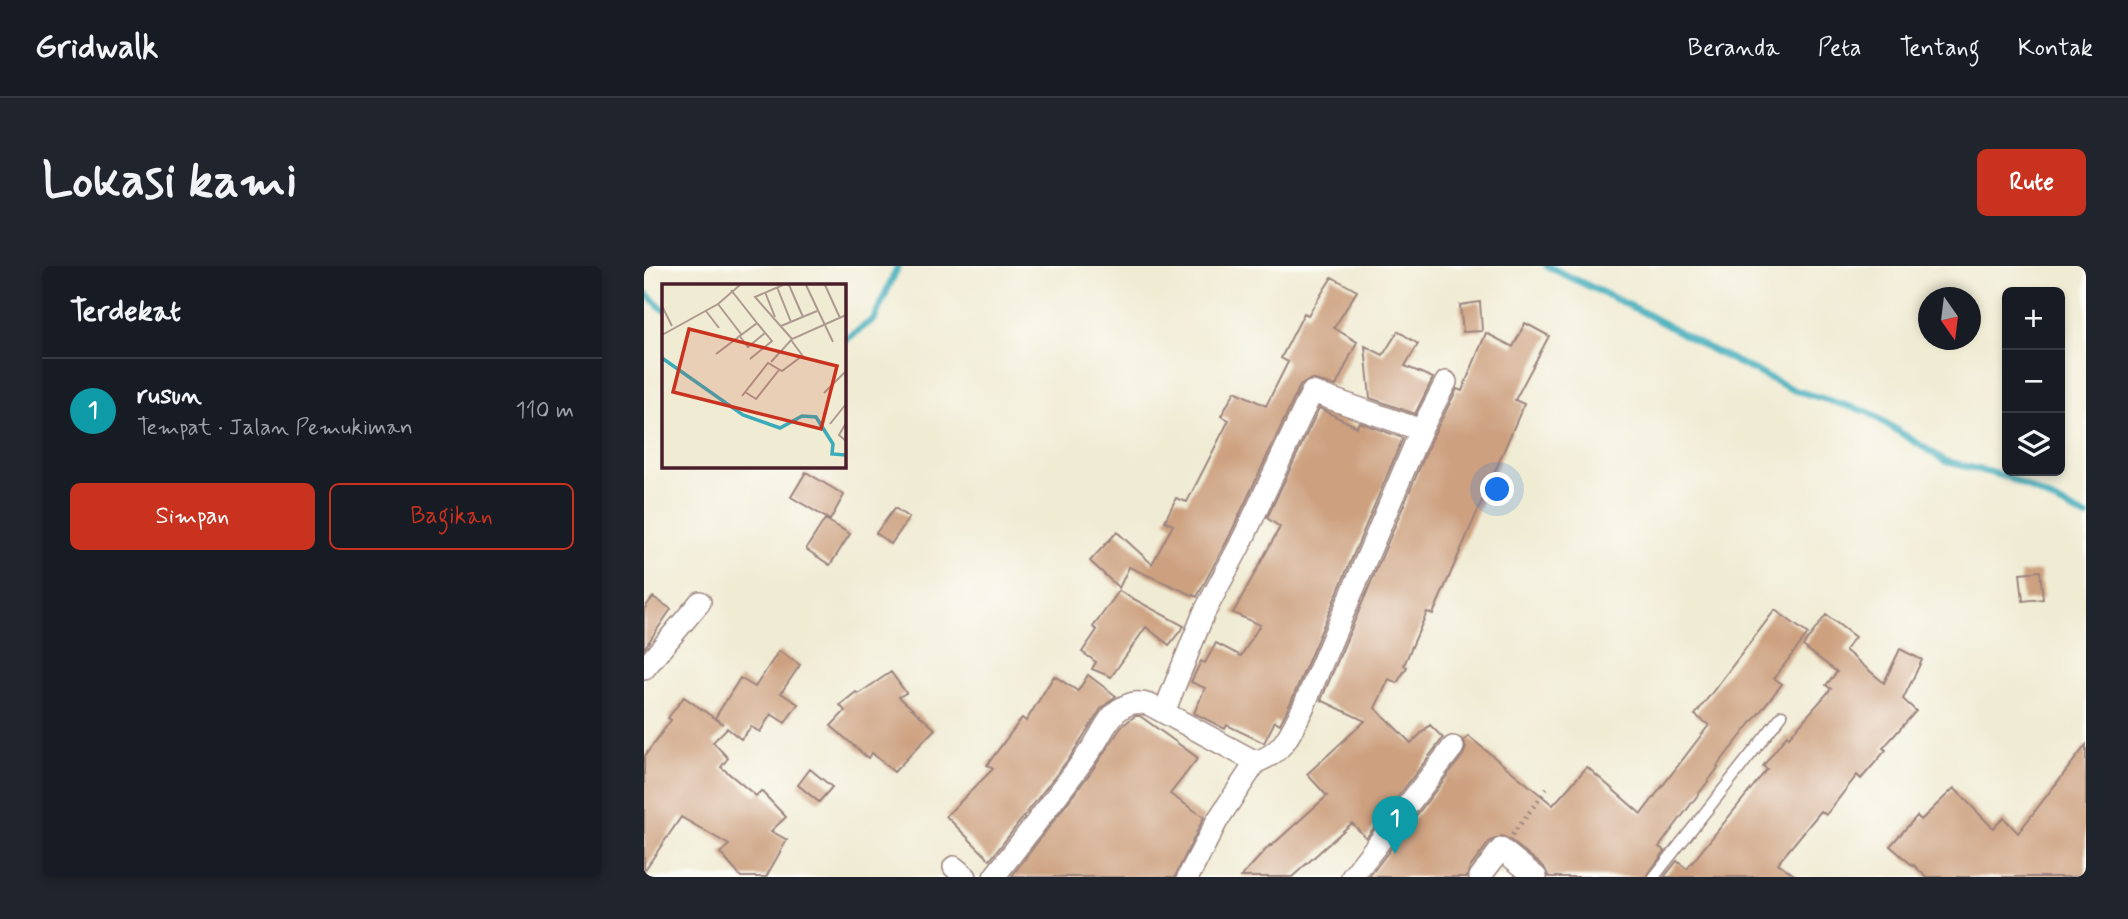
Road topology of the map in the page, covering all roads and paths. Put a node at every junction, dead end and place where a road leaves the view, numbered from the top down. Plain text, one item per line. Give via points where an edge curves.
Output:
1 (1446, 382) dead end
2 (1421, 430) junction
3 (700, 602) dead end
4 (644, 669) edge
5 (1164, 712) junction
6 (1783, 715) dead end
7 (1453, 747) dead end
8 (1256, 762) junction
9 (1550, 785) dead end
10 (1501, 849) junction
11 (994, 877) edge
12 (1188, 877) edge
13 (1352, 877) edge
14 (1480, 877) edge
15 (1536, 877) edge
16 (1654, 877) edge

1 - 2 street
2 - 5 street via 1312,392 1203,614
2 - 8 street via 1303,708 1283,746
3 - 4 street
5 - 8 street
5 - 11 street via 1139,701 1119,710
6 - 16 lane
7 - 13 street
8 - 12 street via 1217,821
9 - 10 path
10 - 14 street
10 - 15 street

